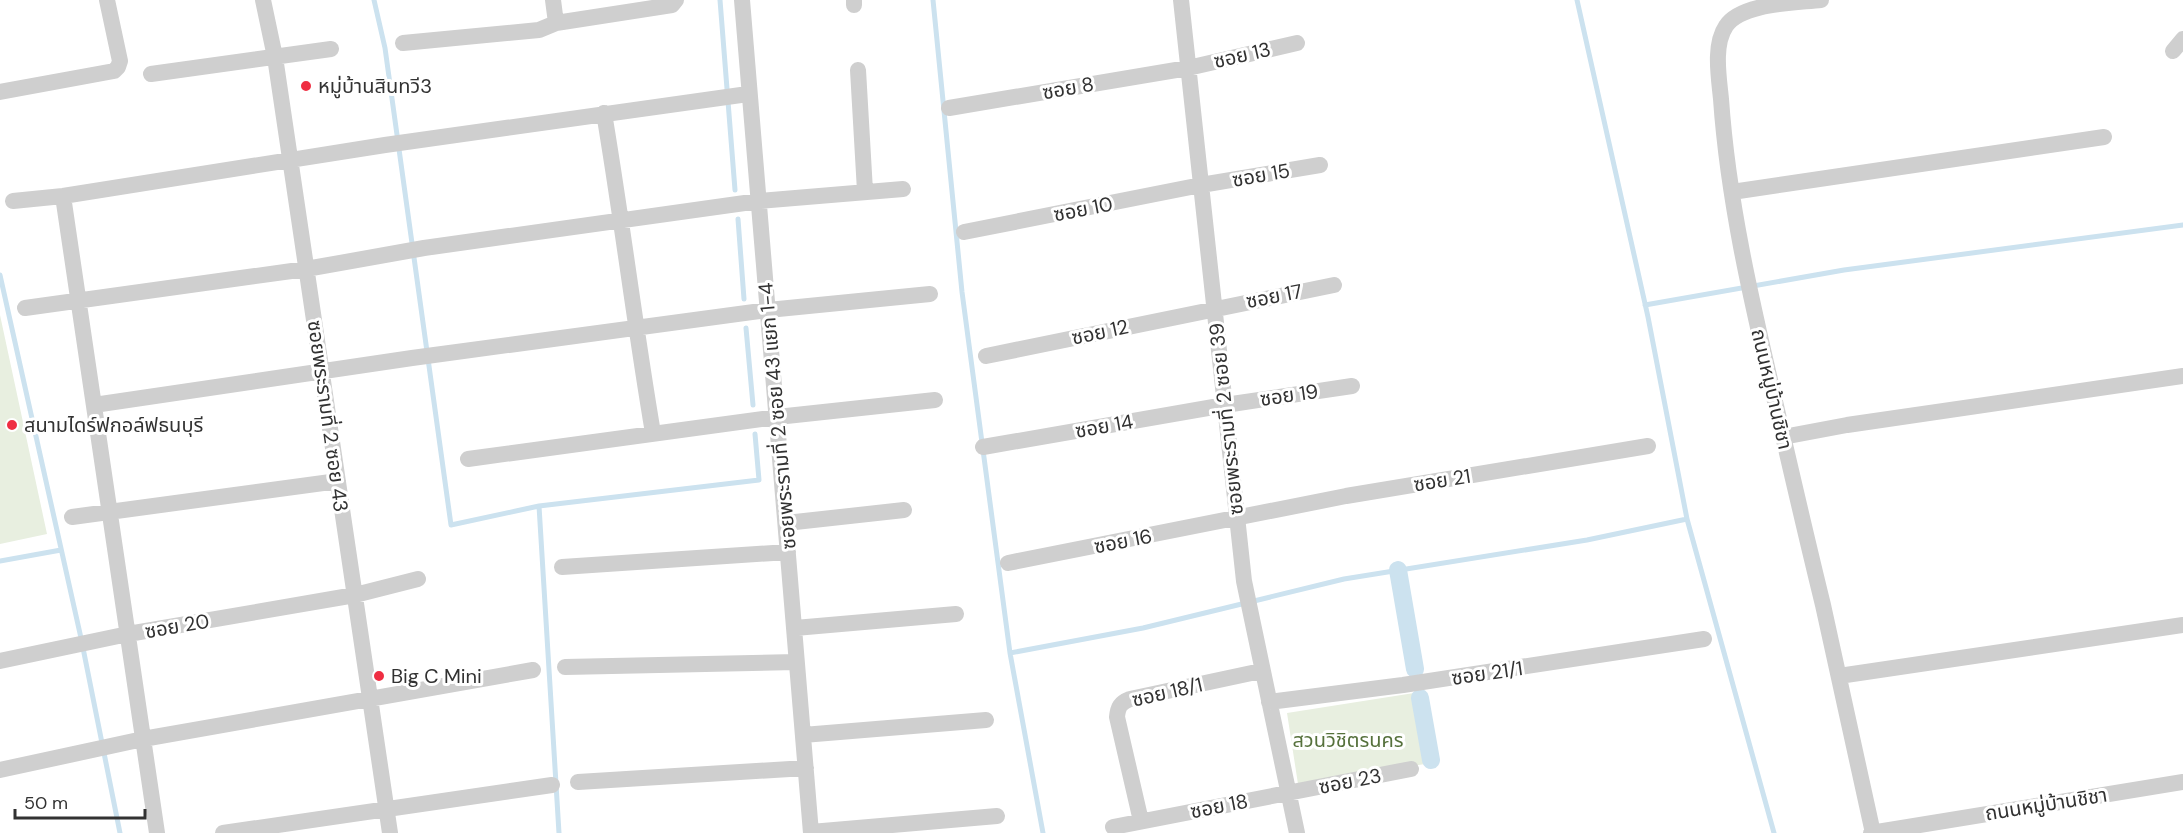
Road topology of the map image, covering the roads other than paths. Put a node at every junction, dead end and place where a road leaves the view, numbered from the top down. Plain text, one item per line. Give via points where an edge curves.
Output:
1 (107, 0) edge
2 (262, 0) edge
3 (553, 0) edge
4 (676, 0) edge
5 (742, 0) edge
6 (1180, 0) edge
7 (1821, 0) edge
8 (1804, 1) edge
9 (556, 23) junction
10 (403, 43) dead end
11 (1297, 43) dead end
12 (330, 49) dead end
13 (275, 57) junction
14 (1188, 68) junction
15 (858, 70) dead end
16 (151, 74) dead end
17 (0, 92) edge
18 (748, 94) junction
19 (949, 108) dead end
20 (604, 113) junction
21 (2104, 137) dead end
22 (290, 160) junction
23 (1320, 165) dead end
24 (1201, 185) junction
25 (903, 189) dead end
26 (865, 191) junction
27 (1732, 192) junction
28 (63, 196) junction
29 (13, 201) dead end
30 (759, 201) junction
31 (622, 221) junction
32 (964, 232) dead end
33 (306, 269) junction
34 (1334, 285) dead end
35 (930, 294) dead end
36 (79, 299) junction
37 (25, 308) dead end
38 (1215, 308) junction
39 (768, 310) junction
40 (635, 328) junction
41 (986, 357) dead end
42 (322, 373) junction
43 (2183, 376) edge
44 (1352, 386) dead end
45 (934, 400) dead end
46 (94, 405) junction
47 (1225, 405) junction
48 (777, 417) junction
49 (653, 433) junction
50 (1783, 437) junction
51 (1648, 446) dead end
52 (983, 447) dead end
53 (468, 459) dead end
54 (338, 481) junction
55 (904, 510) dead end
56 (110, 511) junction
57 (72, 517) dead end
58 (1237, 518) junction
59 (786, 523) junction
60 (788, 552) junction
61 (1008, 563) dead end
62 (562, 567) dead end
63 (418, 579) dead end
64 (355, 595) junction
65 (956, 614) dead end
66 (2183, 625) edge
67 (795, 628) junction
68 (128, 634) junction
69 (1704, 639) dead end
70 (0, 661) edge
71 (796, 662) junction
72 (565, 668) dead end
73 (533, 670) dead end
74 (1261, 671) junction
75 (1839, 676) junction
76 (370, 700) junction
77 (1269, 702) junction
78 (986, 720) dead end
79 (803, 735) junction
80 (143, 738) junction
81 (806, 768) junction
82 (1411, 769) dead end
83 (0, 770) edge
84 (578, 782) dead end
85 (2183, 782) edge
86 (552, 785) dead end
87 (1289, 792) junction
88 (386, 810) junction
89 (997, 816) dead end
90 (1141, 821) junction
91 (1113, 827) dead end
92 (811, 832) edge
93 (157, 833) edge
94 (223, 833) edge
95 (390, 833) edge
96 (1297, 833) edge
97 (1872, 833) edge

1 - 17 street via 120,61 114,71
2 - 13 street, ซอยพระรามที่ 2 ซอย 43
3 - 9 street
4 - 9 street via 672,5
5 - 18 street, ซอยพระรามที่ 2 ซอย 43 แยก 1-4
6 - 14 street, ซอยพระรามที่ 2 ซอย 39
7 - 8 street, ถนนหมู่บ้านชิชา
8 - 27 street, ถนนหมู่บ้านชิชา via 1736,14 1724,27 1719,45 1719,75
9 - 10 street via 538,30
11 - 14 street, ซอย 13
12 - 13 street
13 - 16 street
13 - 22 street, ซอยพระรามที่ 2 ซอย 43
14 - 19 street, ซอย 8
14 - 24 street, ซอยพระรามที่ 2 ซอย 39
15 - 26 street
18 - 20 street
18 - 30 street, ซอยพระรามที่ 2 ซอย 43 แยก 1-4
20 - 22 street
20 - 31 street
21 - 27 street
22 - 28 street
22 - 33 street, ซอยพระรามที่ 2 ซอย 43
23 - 24 street, ซอย 15
24 - 32 street, ซอย 10
24 - 38 street, ซอยพระรามที่ 2 ซอย 39
25 - 26 street
26 - 30 street
27 - 50 street, ถนนหมู่บ้านชิชา
28 - 29 street
28 - 36 street
30 - 31 street
30 - 39 street, ซอยพระรามที่ 2 ซอย 43 แยก 1-4
31 - 33 street via 397,252
31 - 40 street
33 - 36 street
33 - 42 street, ซอยพระรามที่ 2 ซอย 43
34 - 38 street, ซอย 17
35 - 39 street
36 - 37 street
36 - 46 street
38 - 41 street, ซอย 12
38 - 47 street, ซอยพระรามที่ 2 ซอย 39
39 - 40 street
39 - 48 street, ซอยพระรามที่ 2 ซอย 43 แยก 1-4
40 - 42 street
40 - 49 street
42 - 46 street
42 - 54 street, ซอยพระรามที่ 2 ซอย 43
43 - 50 street
44 - 47 street, ซอย 19
45 - 48 street
46 - 56 street
47 - 52 street, ซอย 14
47 - 58 street, ซอยพระรามที่ 2 ซอย 39
48 - 49 street
48 - 59 street, ซอยพระรามที่ 2 ซอย 43 แยก 1-4
49 - 53 street
50 - 75 street, ถนนหมู่บ้านชิชา
51 - 58 street, ซอย 21
54 - 56 street
54 - 64 street, ซอยพระรามที่ 2 ซอย 43
55 - 59 street
56 - 57 street
56 - 68 street
58 - 61 street, ซอย 16
58 - 74 street, ซอยพระรามที่ 2 ซอย 39
59 - 60 street, ซอยพระรามที่ 2 ซอย 43 แยก 1-4
60 - 62 street
60 - 67 street, ซอยพระรามที่ 2 ซอย 43 แยก 1-4
63 - 64 street, ซอย 20
64 - 68 street, ซอย 20
64 - 76 street, ซอยพระรามที่ 2 ซอย 43
65 - 67 street
66 - 75 street
67 - 71 street, ซอยพระรามที่ 2 ซอย 43 แยก 1-4
68 - 70 street, ซอย 20
68 - 80 street
69 - 77 street, ซอย 21/1 via 1403,686
71 - 72 street
71 - 79 street, ซอยพระรามที่ 2 ซอย 43 แยก 1-4
73 - 76 street
74 - 77 street, ซอยพระรามที่ 2 ซอย 39
74 - 90 street, ซอย 18/1 via 1130,699 1118,707
75 - 97 street, ถนนหมู่บ้านชิชา
76 - 80 street
76 - 88 street, ซอยพระรามที่ 2 ซอย 43
77 - 87 street, ซอยพระรามที่ 2 ซอย 39
78 - 79 street
79 - 81 street, ซอยพระรามที่ 2 ซอย 43 แยก 1-4
80 - 83 street
80 - 93 street
81 - 84 street
81 - 92 street, ซอยพระรามที่ 2 ซอย 43 แยก 1-4
82 - 87 street, ซอย 23
85 - 97 street, ถนนหมู่บ้านชิชา
86 - 88 street
87 - 90 street, ซอย 18
87 - 96 street, ซอยพระรามที่ 2 ซอย 39
88 - 94 street
88 - 95 street, ซอยพระรามที่ 2 ซอย 43
89 - 92 street
90 - 91 street, ซอย 18

